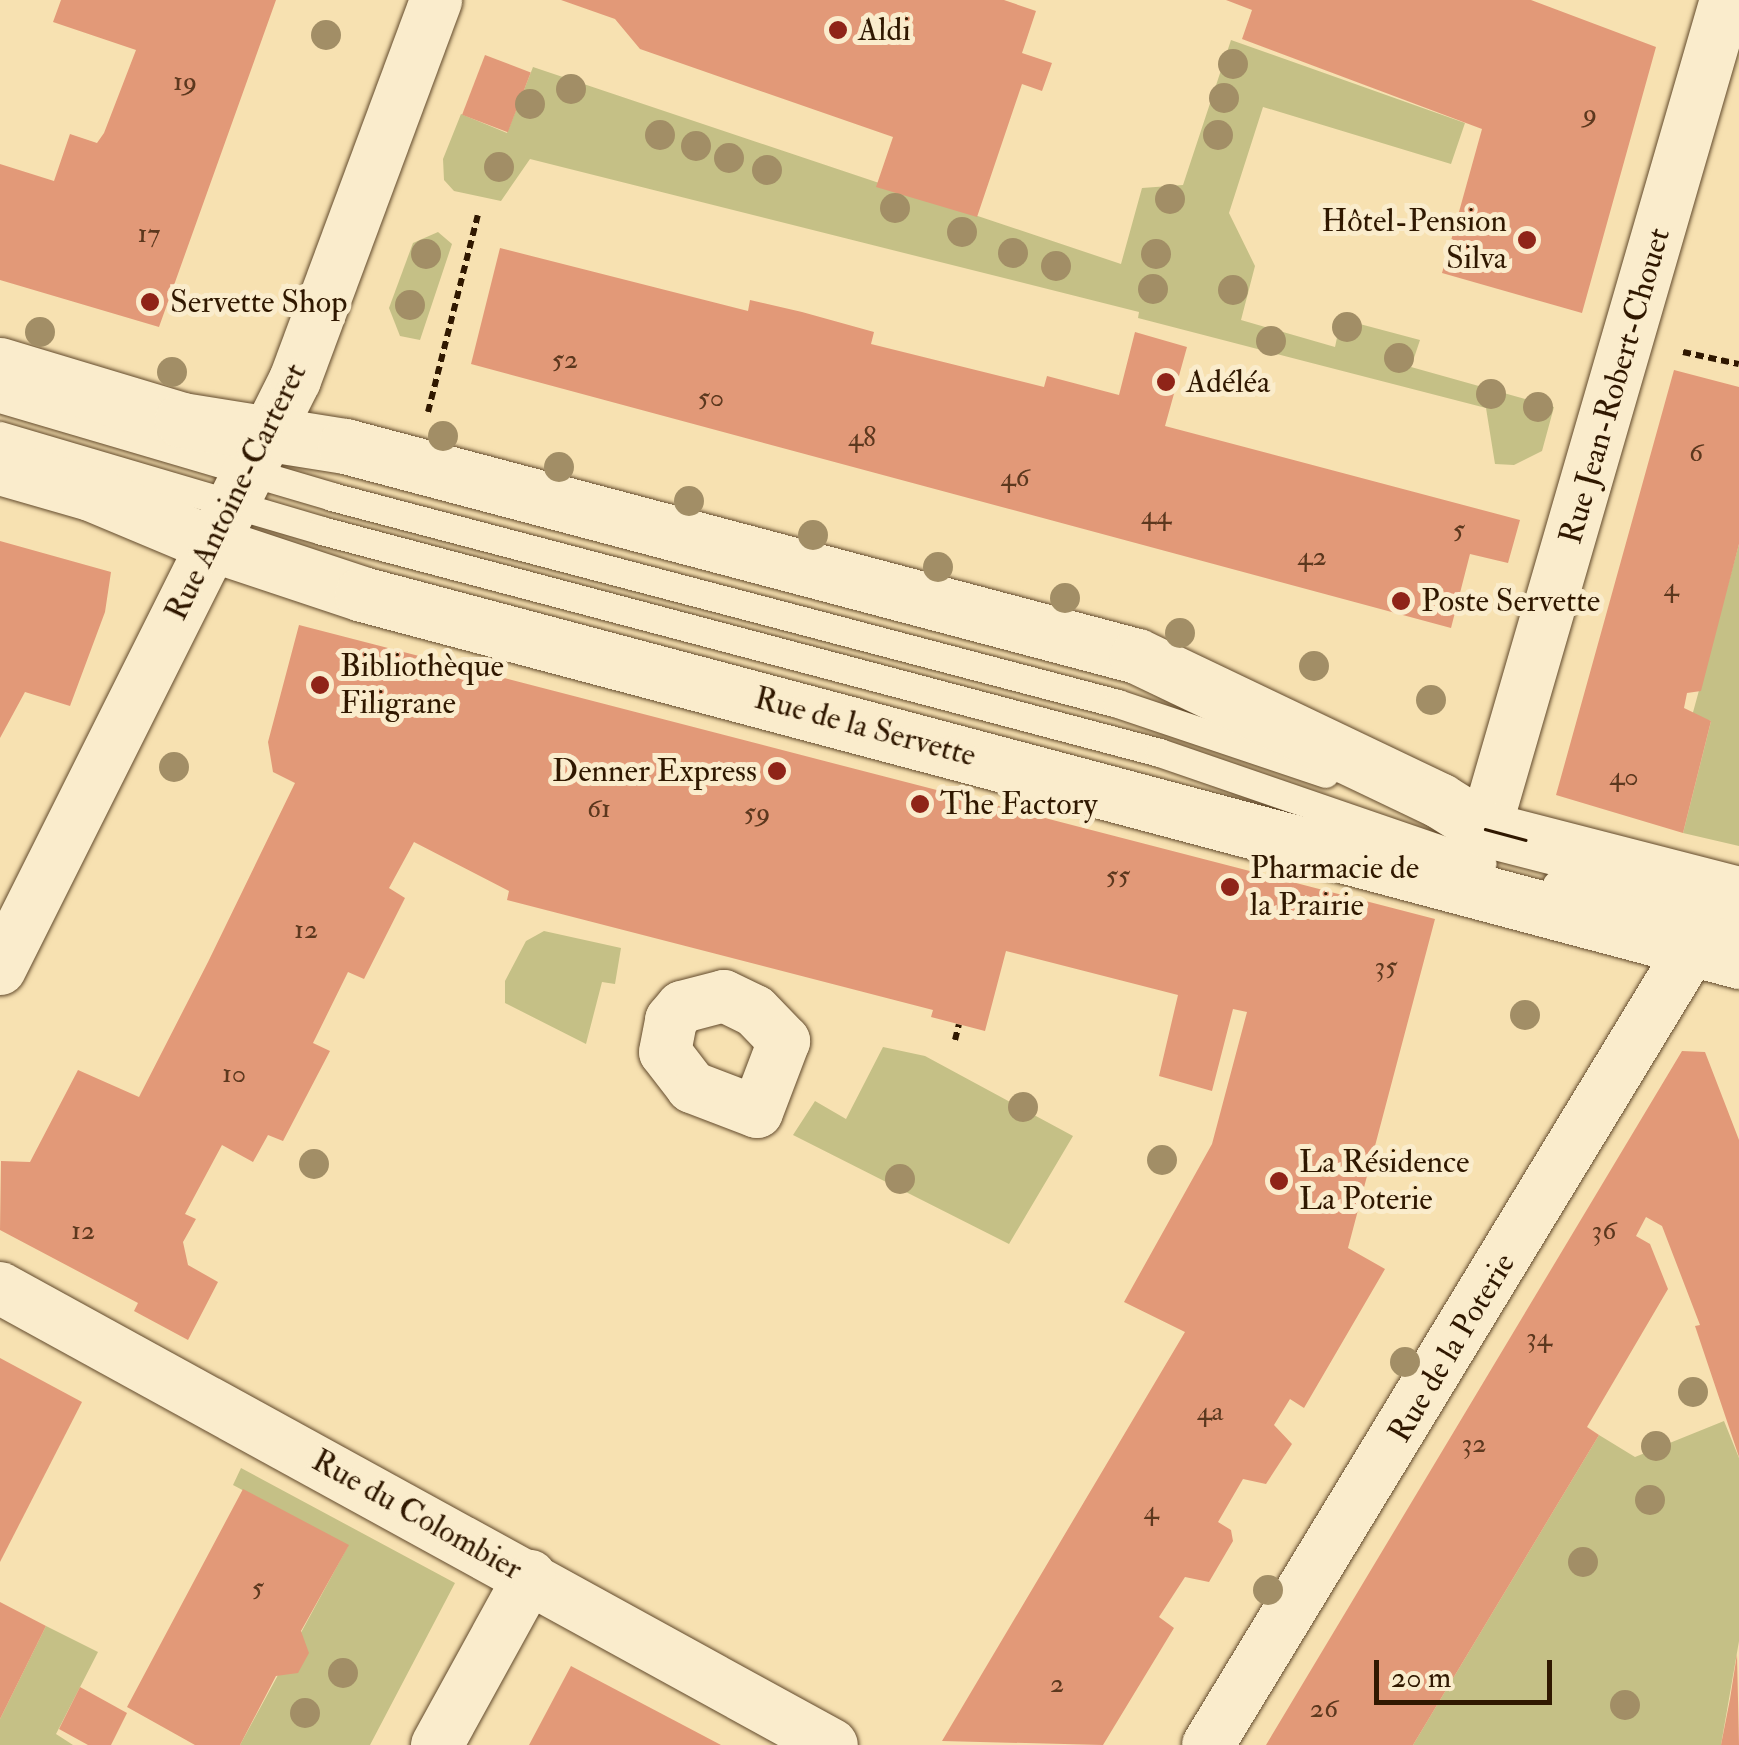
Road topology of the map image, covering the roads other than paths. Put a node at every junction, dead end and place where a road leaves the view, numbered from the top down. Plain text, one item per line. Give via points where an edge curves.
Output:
1 (436, 0) edge
2 (1726, 0) edge
3 (0, 365) edge
4 (0, 400) edge
5 (0, 436) edge
6 (0, 467) edge
7 (240, 489) junction
8 (1486, 829) junction
9 (1728, 934) edge
10 (0, 969) edge
11 (0, 1288) edge
12 (530, 1576) junction
13 (437, 1745) edge
14 (832, 1745) edge
15 (1208, 1745) edge

1 - 7 street, Rue Antoine-Carteret via 296,380
2 - 8 street, Rue Jean-Robert-Chouet
3 - 7 main road, Rue de la Servette via 182,420
4 - 7 lane
5 - 7 lane
6 - 7 main road, Rue de la Servette via 90,493
7 - 8 main road, Rue de la Servette via 345,446 1137,656 1440,800
7 - 9 main road, Rue de la Servette via 362,594
7 - 10 street, Rue Antoine-Carteret
8 - 9 main road, Rue de la Servette
9 - 15 street, Rue de la Poterie
11 - 12 street, Rue du Colombier
12 - 13 street
12 - 14 street, Rue du Colombier

